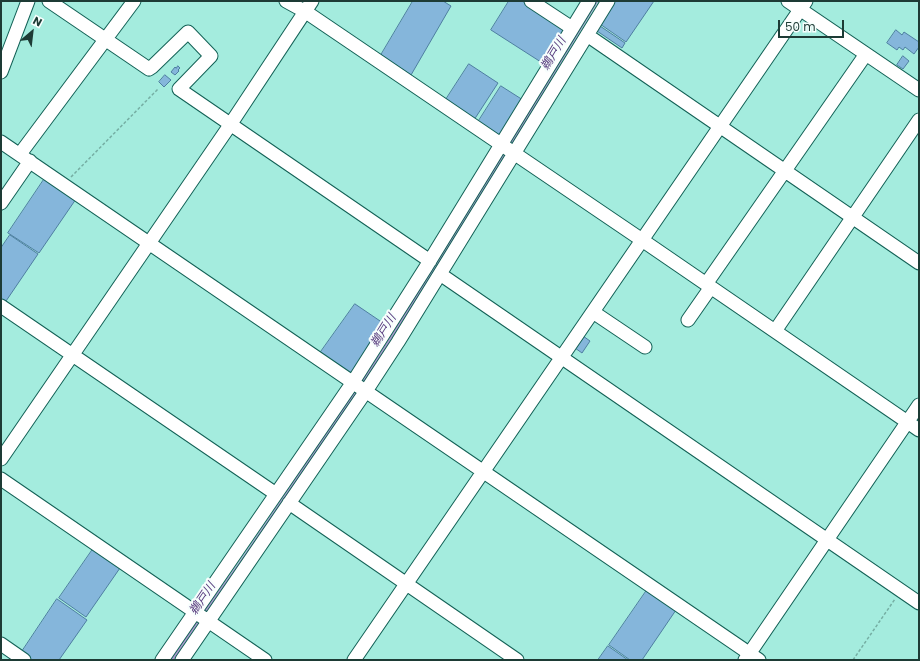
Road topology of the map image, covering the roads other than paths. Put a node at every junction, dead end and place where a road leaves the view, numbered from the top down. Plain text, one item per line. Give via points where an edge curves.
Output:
1 (28, 1) edge
2 (38, 1) edge
3 (50, 1) edge
4 (134, 1) edge
5 (286, 1) edge
6 (531, 1) edge
7 (543, 1) edge
8 (589, 1) edge
9 (608, 1) edge
10 (788, 1) edge
11 (804, 5) edge
12 (309, 7) edge
13 (574, 25) junction
14 (588, 33) junction
15 (104, 42) junction
16 (866, 54) junction
17 (1, 72) edge
18 (147, 76) dead end
19 (919, 90) edge
20 (175, 96) dead end
21 (919, 120) edge
22 (722, 124) junction
23 (228, 128) junction
24 (1, 142) edge
25 (508, 149) junction
26 (25, 157) junction
27 (786, 169) junction
28 (1, 203) edge
29 (854, 215) junction
30 (642, 240) junction
31 (149, 243) junction
32 (919, 256) edge
33 (919, 263) edge
34 (428, 264) junction
35 (442, 271) junction
36 (709, 286) junction
37 (1, 306) edge
38 (593, 312) junction
39 (1, 314) edge
40 (688, 320) dead end
41 (775, 332) junction
42 (645, 348) dead end
43 (564, 355) junction
44 (70, 358) junction
45 (359, 386) junction
46 (919, 406) edge
47 (907, 422) junction
48 (919, 430) edge
49 (1, 460) edge
50 (484, 471) junction
51 (1, 479) edge
52 (274, 497) junction
53 (287, 506) junction
54 (829, 538) junction
55 (405, 587) junction
56 (919, 596) edge
57 (919, 603) edge
58 (202, 617) junction
59 (1, 644) edge
60 (1, 653) edge
61 (751, 658) edge
62 (11, 660) edge
63 (24, 660) edge
64 (162, 660) edge
65 (182, 660) edge
66 (265, 660) edge
67 (354, 660) edge
68 (505, 660) edge
69 (517, 660) edge

1 - 17 street
2 - 15 street
3 - 15 street
4 - 15 street
5 - 12 street
6 - 13 street
7 - 13 street
8 - 13 street
9 - 14 street
10 - 11 street
11 - 16 street
11 - 22 street
12 - 23 street
12 - 25 street
13 - 25 street
14 - 22 street
14 - 25 street
15 - 18 street
15 - 23 street via 149,69 188,32 212,56 180,89
15 - 26 street
16 - 19 street
16 - 27 street
20 - 23 street
21 - 29 street
22 - 27 street
22 - 30 street
23 - 31 street
23 - 34 street
24 - 26 street
25 - 30 street
25 - 34 street
25 - 35 street
26 - 28 street
26 - 31 street
27 - 29 street
27 - 36 street
29 - 32 street
29 - 33 street
29 - 41 street
30 - 36 street
30 - 38 street
31 - 44 street
31 - 45 street
34 - 45 street
35 - 43 street
35 - 45 street via 398,342
36 - 40 street
36 - 41 street
37 - 44 street
38 - 42 street
38 - 43 street
39 - 44 street
41 - 47 street
43 - 50 street
43 - 54 street
44 - 49 street
44 - 52 street
45 - 50 street
45 - 52 street
45 - 53 street
46 - 47 street
47 - 48 street
47 - 54 street
50 - 55 street
50 - 61 street
51 - 58 street
52 - 58 street
53 - 55 street
53 - 58 street
54 - 56 street
54 - 57 street
54 - 61 street
55 - 67 street
55 - 68 street
55 - 69 street
58 - 64 street
58 - 65 street
58 - 66 street
59 - 63 street
60 - 62 street

